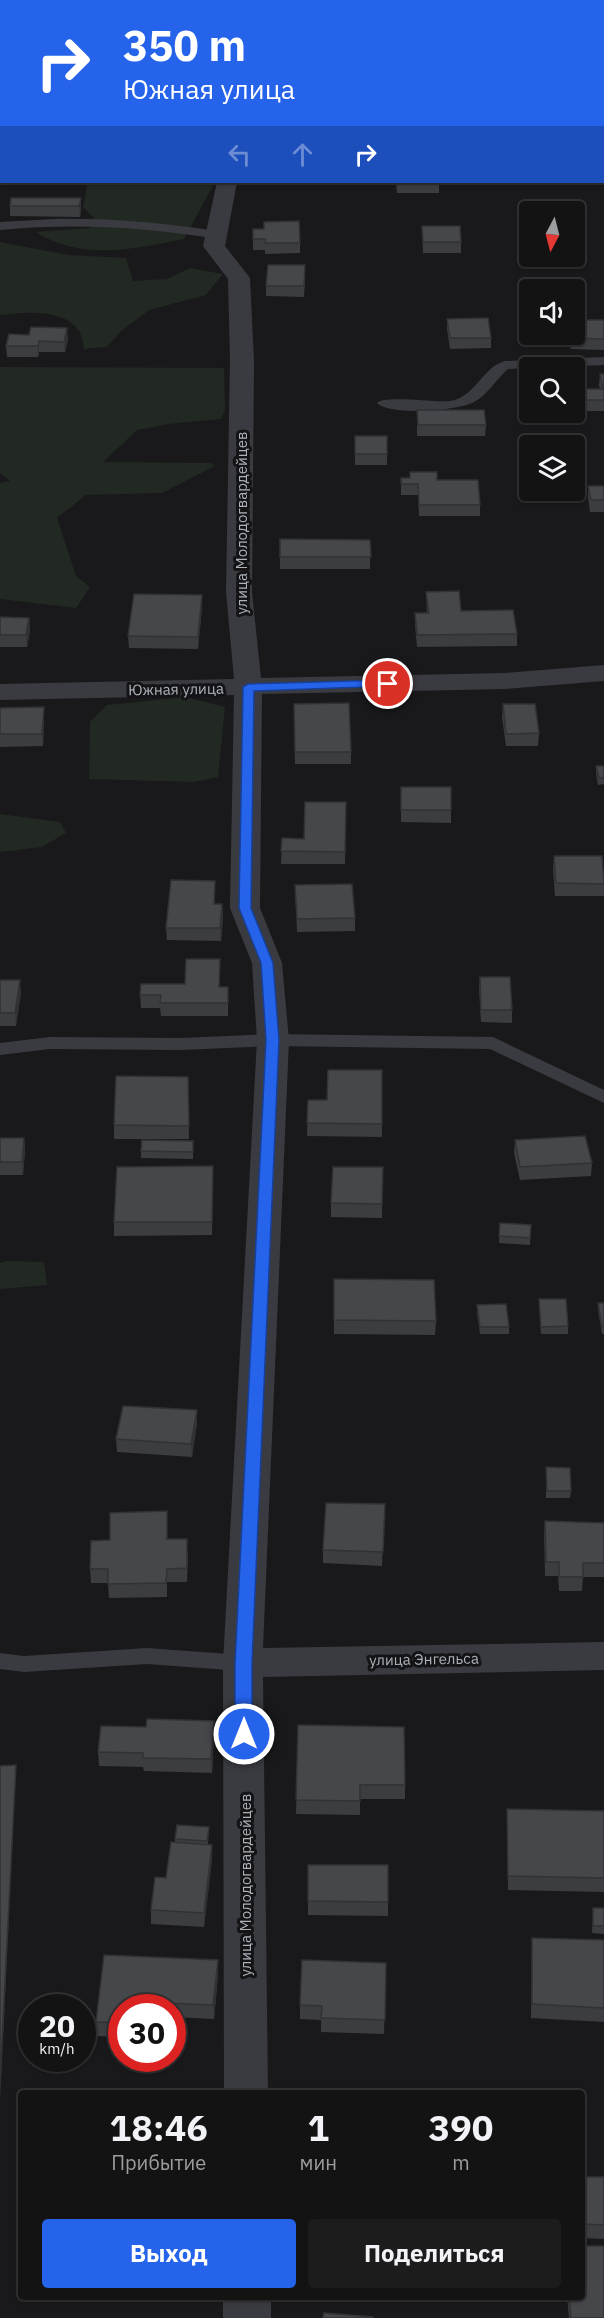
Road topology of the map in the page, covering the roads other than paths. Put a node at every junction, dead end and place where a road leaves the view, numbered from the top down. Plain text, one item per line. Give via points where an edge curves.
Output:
1 (227, 183) edge
2 (0, 226) edge
3 (217, 235) junction
4 (604, 361) edge
5 (384, 403) dead end
6 (604, 673) edge
7 (248, 687) junction
8 (0, 692) edge
9 (273, 1040) junction
10 (0, 1049) edge
11 (604, 1097) edge
12 (604, 1656) edge
13 (0, 1661) edge
14 (243, 1663) junction
15 (246, 2090) edge
16 (247, 2300) edge
17 (247, 2318) edge

1 - 3 street, улица Молодогвардейцев
2 - 3 lane via 162,226
3 - 7 street, улица Молодогвардейцев via 214,246 239,278 239,592
4 - 5 lane via 505,364 471,398 423,407
6 - 7 street, Южная улица via 505,681
7 - 8 street, Южная улица
7 - 9 street, улица Молодогвардейцев via 245,908 267,963
9 - 10 lane via 50,1043
9 - 11 lane via 493,1042
9 - 14 street, улица Молодогвардейцев
12 - 14 street, улица Энгельса
13 - 14 lane via 24,1664 147,1656
14 - 15 street, улица Молодогвардейцев
16 - 17 street

